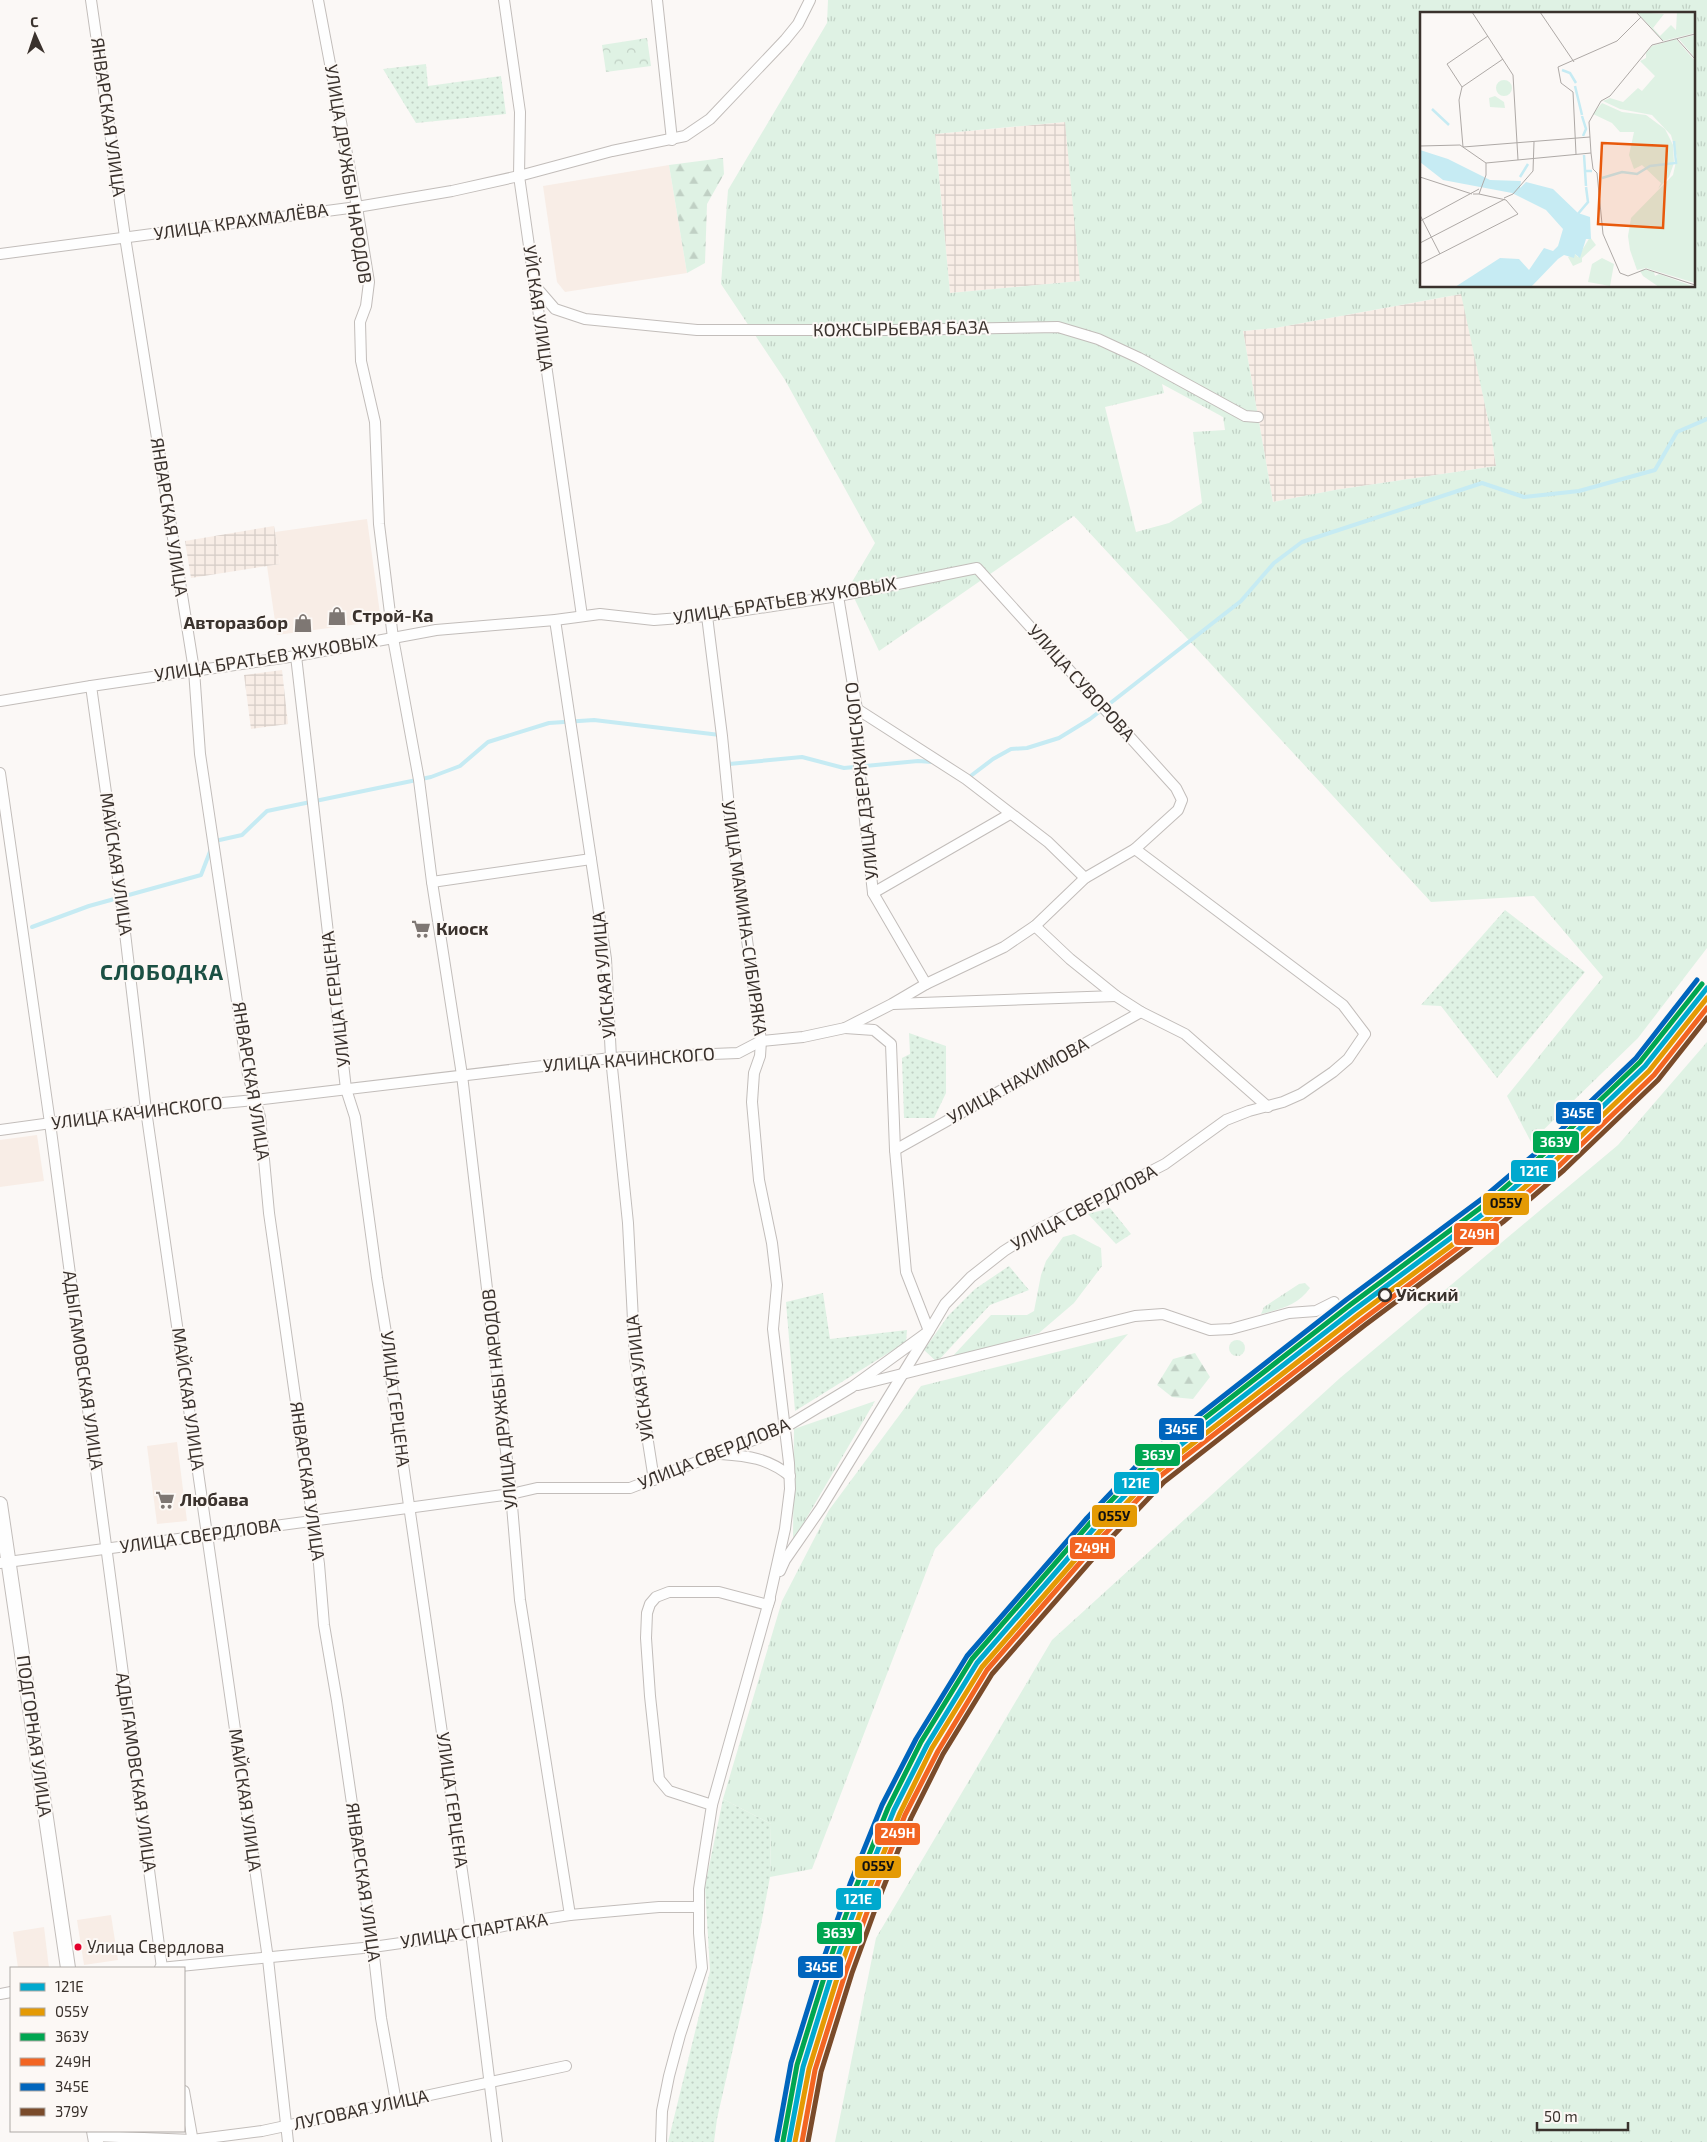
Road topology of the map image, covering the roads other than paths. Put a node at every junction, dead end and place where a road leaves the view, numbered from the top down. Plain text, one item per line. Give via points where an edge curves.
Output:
1 (91, 0) edge
2 (318, 0) edge
3 (504, 0) edge
4 (657, 0) edge
5 (810, 0) edge
6 (672, 140) junction
7 (519, 176) junction
8 (357, 206) junction
9 (125, 237) junction
10 (0, 254) edge
11 (536, 287) junction
12 (1258, 417) dead end
13 (977, 568) joint
14 (838, 596) junction
15 (582, 616) junction
16 (707, 616) junction
17 (555, 620) junction
18 (393, 638) junction
19 (296, 656) junction
20 (194, 670) junction
21 (91, 686) junction
22 (0, 702) edge
23 (857, 709) junction
24 (0, 773) edge
25 (1182, 800) joint
26 (1010, 814) junction
27 (1135, 849) junction
28 (591, 859) junction
29 (1085, 878) junction
30 (432, 882) junction
31 (873, 893) junction
32 (1035, 926) junction
33 (926, 984) junction
34 (1116, 996) junction
35 (892, 1004) junction
36 (1141, 1012) junction
37 (845, 1028) junction
38 (761, 1040) junction
39 (611, 1058) junction
40 (462, 1075) junction
41 (346, 1089) junction
42 (255, 1100) junction
43 (1268, 1106) junction
44 (146, 1110) junction
45 (50, 1123) junction
46 (0, 1130) edge
47 (895, 1150) junction
48 (1334, 1302) dead end
49 (929, 1331) junction
50 (902, 1373) junction
51 (852, 1387) junction
52 (784, 1428) junction
53 (719, 1454) junction
54 (790, 1476) junction
55 (654, 1480) junction
56 (511, 1494) junction
57 (0, 1504) edge
58 (409, 1507) junction
59 (312, 1522) junction
60 (207, 1534) junction
61 (106, 1549) junction
62 (4, 1562) edge
63 (768, 1605) junction
64 (712, 1805) junction
65 (698, 1907) junction
66 (570, 1915) junction
67 (471, 1933) junction
68 (373, 1947) junction
69 (268, 1958) junction
70 (68, 1967) edge
71 (162, 1967) edge
72 (173, 1967) edge
73 (566, 2066) dead end
74 (489, 2084) junction
75 (185, 2097) edge
76 (396, 2102) junction
77 (286, 2126) junction
78 (95, 2136) edge
79 (193, 2141) edge
80 (288, 2142) edge
81 (497, 2142) edge
82 (661, 2142) edge

1 - 9 street, ЯНВАРСКАЯ УЛИЦА
2 - 8 street, УЛИЦА ДРУЖБЫ НАРОДОВ
3 - 7 street, УЙСКАЯ УЛИЦА via 520,112
4 - 6 street
5 - 6 street, УЛИЦА КРАХМАЛЁВА via 798,24 785,40 710,119 685,136
6 - 7 street, УЛИЦА КРАХМАЛЁВА via 612,151
7 - 8 street, УЛИЦА КРАХМАЛЁВА via 452,191
7 - 11 street, УЙСКАЯ УЛИЦА
8 - 9 street, УЛИЦА КРАХМАЛЁВА
8 - 18 street, УЛИЦА ДРУЖБЫ НАРОДОВ via 369,282 360,322 361,361 375,422 379,524
9 - 10 street, УЛИЦА КРАХМАЛЁВА
9 - 20 street, ЯНВАРСКАЯ УЛИЦА
11 - 12 street, КОЖСЫРЬЕВАЯ БАЗА via 555,309 585,319 697,330 1058,327 1106,343 1245,416
11 - 15 street, УЙСКАЯ УЛИЦА
13 - 14 street, УЛИЦА БРАТЬЕВ ЖУКОВЫХ
13 - 25 street, УЛИЦА СУВОРОВА via 1176,788
14 - 16 street, УЛИЦА БРАТЬЕВ ЖУКОВЫХ
14 - 23 street, УЛИЦА ДЗЕРЖИНСКОГО
15 - 16 street, УЛИЦА БРАТЬЕВ ЖУКОВЫХ via 600,614 654,620
15 - 17 street, УЛИЦА БРАТЬЕВ ЖУКОВЫХ
16 - 38 street, УЛИЦА МАМИНА-СИБИРЯКА via 730,817
17 - 18 street, УЛИЦА БРАТЬЕВ ЖУКОВЫХ via 469,626
17 - 28 street, УЙСКАЯ УЛИЦА
18 - 19 street, УЛИЦА БРАТЬЕВ ЖУКОВЫХ
18 - 30 street, УЛИЦА ДРУЖБЫ НАРОДОВ via 419,780
19 - 20 street, УЛИЦА БРАТЬЕВ ЖУКОВЫХ
19 - 41 street, УЛИЦА ГЕРЦЕНА
20 - 21 street, УЛИЦА БРАТЬЕВ ЖУКОВЫХ
20 - 42 street, ЯНВАРСКАЯ УЛИЦА via 200,754 248,1075
21 - 22 street, УЛИЦА БРАТЬЕВ ЖУКОВЫХ
21 - 44 street, МАЙСКАЯ УЛИЦА
23 - 26 street via 966,779
23 - 31 street, УЛИЦА ДЗЕРЖИНСКОГО via 859,766
24 - 45 street, АДЫГАМОВСКАЯ УЛИЦА
25 - 27 street, УЛИЦА КАЧИНСКОГО via 1178,810
26 - 29 street via 1048,842
26 - 31 street
27 - 29 street, УЛИЦА КАЧИНСКОГО
27 - 43 street, УЛИЦА СВЕРДЛОВА via 1343,1005 1365,1034 1348,1059 1333,1072 1301,1094
28 - 30 street
28 - 39 street, УЙСКАЯ УЛИЦА via 606,959
29 - 32 street, УЛИЦА КАЧИНСКОГО
30 - 40 street, УЛИЦА ДРУЖБЫ НАРОДОВ
31 - 33 street, УЛИЦА ДЗЕРЖИНСКОГО
32 - 33 street, УЛИЦА КАЧИНСКОГО via 1004,947
32 - 34 street
33 - 35 street, УЛИЦА КАЧИНСКОГО
34 - 35 street
34 - 36 street
35 - 37 street, УЛИЦА КАЧИНСКОГО
36 - 43 street via 1185,1034
36 - 47 street, УЛИЦА НАХИМОВА
37 - 38 street, УЛИЦА КАЧИНСКОГО via 803,1037
37 - 47 street via 874,1030 890,1044
38 - 39 street, УЛИЦА КАЧИНСКОГО via 738,1053
38 - 52 street, УЛИЦА МАМИНА-СИБИРЯКА via 752,1102 759,1180 778,1285 773,1329
39 - 40 street, УЛИЦА КАЧИНСКОГО
39 - 55 street, УЙСКАЯ УЛИЦА via 628,1223 635,1358
40 - 41 street, УЛИЦА КАЧИНСКОГО
40 - 56 street, УЛИЦА ДРУЖБЫ НАРОДОВ
41 - 42 street, УЛИЦА КАЧИНСКОГО
41 - 58 street, УЛИЦА ГЕРЦЕНА via 355,1117
42 - 44 street, УЛИЦА КАЧИНСКОГО
42 - 59 street, ЯНВАРСКАЯ УЛИЦА via 260,1117 269,1213
43 - 49 street, УЛИЦА СВЕРДЛОВА via 1226,1120 1165,1164 1004,1251 971,1277 945,1304
44 - 45 street, УЛИЦА КАЧИНСКОГО
44 - 60 street, МАЙСКАЯ УЛИЦА
45 - 46 street, УЛИЦА КАЧИНСКОГО
45 - 61 street, АДЫГАМОВСКАЯ УЛИЦА
47 - 49 street via 906,1272
48 - 50 street via 1316,1311 1289,1313 1231,1329 1210,1330 1163,1314 1135,1316
49 - 50 street
49 - 51 street, УЛИЦА СВЕРДЛОВА
50 - 51 street
50 - 63 street via 821,1508 785,1560
51 - 52 street, УЛИЦА СВЕРДЛОВА
52 - 53 street, УЛИЦА СВЕРДЛОВА
52 - 54 street, УЛИЦА МАМИНА-СИБИРЯКА
53 - 54 street via 749,1456 775,1464
53 - 55 street, УЛИЦА СВЕРДЛОВА
54 - 63 street, УЛИЦА МАМИНА-СИБИРЯКА via 785,1529
55 - 56 street, УЛИЦА СВЕРДЛОВА via 630,1488 537,1488
56 - 58 street, УЛИЦА СВЕРДЛОВА
56 - 66 street, УЛИЦА ДРУЖБЫ НАРОДОВ via 520,1600
57 - 62 street, ПОДГОРНАЯ УЛИЦА
58 - 59 street, УЛИЦА СВЕРДЛОВА
58 - 67 street, УЛИЦА ГЕРЦЕНА
59 - 60 street, УЛИЦА СВЕРДЛОВА
59 - 68 street, ЯНВАРСКАЯ УЛИЦА via 324,1625
60 - 61 street, УЛИЦА СВЕРДЛОВА
60 - 69 street, МАЙСКАЯ УЛИЦА
61 - 62 street, УЛИЦА СВЕРДЛОВА
61 - 71 street, АДЫГАМОВСКАЯ УЛИЦА
62 - 70 street, ПОДГОРНАЯ УЛИЦА
63 - 64 street, УЛИЦА МАМИНА-СИБИРЯКА
63 - 64 street via 719,1592 669,1592 656,1597 647,1613 649,1677 659,1779 669,1791
64 - 65 street, УЛИЦА МАМИНА-СИБИРЯКА
65 - 66 street, УЛИЦА СПАРТАКА
65 - 82 street, УЛИЦА МАМИНА-СИБИРЯКА via 702,1968 669,2076 662,2111
66 - 67 street, УЛИЦА СПАРТАКА
67 - 68 street, УЛИЦА СПАРТАКА
67 - 74 street, УЛИЦА ГЕРЦЕНА
68 - 69 street, УЛИЦА СПАРТАКА
68 - 76 street, ЯНВАРСКАЯ УЛИЦА via 381,2018
69 - 72 street, УЛИЦА СПАРТАКА
69 - 77 street, МАЙСКАЯ УЛИЦА
73 - 74 street, ЛУГОВАЯ УЛИЦА
74 - 76 street, ЛУГОВАЯ УЛИЦА
74 - 81 street, УЛИЦА ГЕРЦЕНА
75 - 79 street
76 - 77 street, ЛУГОВАЯ УЛИЦА
77 - 79 street, ЛУГОВАЯ УЛИЦА
77 - 80 street, МАЙСКАЯ УЛИЦА
78 - 79 street, ЛУГОВАЯ УЛИЦА

